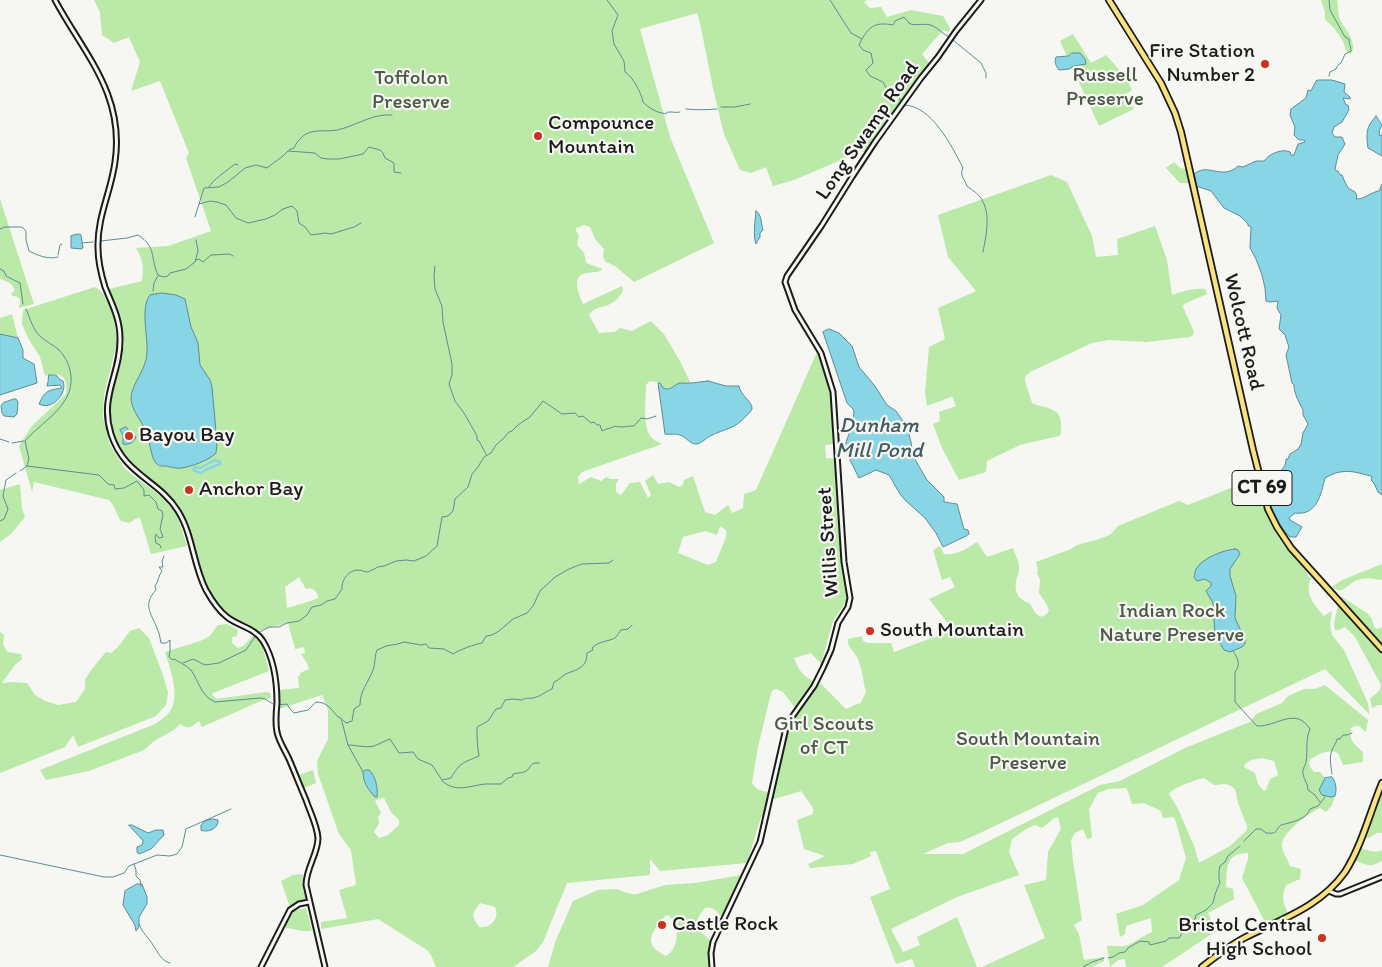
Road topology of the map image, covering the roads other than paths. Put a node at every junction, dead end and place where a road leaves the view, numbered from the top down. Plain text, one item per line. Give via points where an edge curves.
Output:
1 (54, 0) edge
2 (981, 0) edge
3 (1109, 0) edge
4 (785, 282) joint
5 (1382, 649) edge
6 (1382, 783) edge
7 (1382, 877) edge
8 (1329, 891) junction
9 (309, 902) junction
10 (261, 967) edge
11 (325, 967) edge
12 (712, 967) edge
13 (1202, 967) edge

1 - 9 main road via 103,82 116,123 115,163 98,238 100,268 120,335 118,360 108,397 110,430 125,461 170,500 180,513 201,580 214,603 225,616 257,634 270,658 276,683 278,736 317,832 317,846 306,878
2 - 4 main road, Long Swamp Road via 875,142
3 - 5 main road, Wolcott Road / CT 69 via 1158,76 1177,120 1269,512 1291,548
4 - 12 main road, Willis Street via 795,310 821,353 835,401 844,562 850,601 838,623 820,674 786,728 761,838 713,942
6 - 8 main road via 1353,858
7 - 8 main road via 1340,894
8 - 13 main road via 1304,909 1237,942
9 - 10 main road via 290,910
9 - 11 main road

